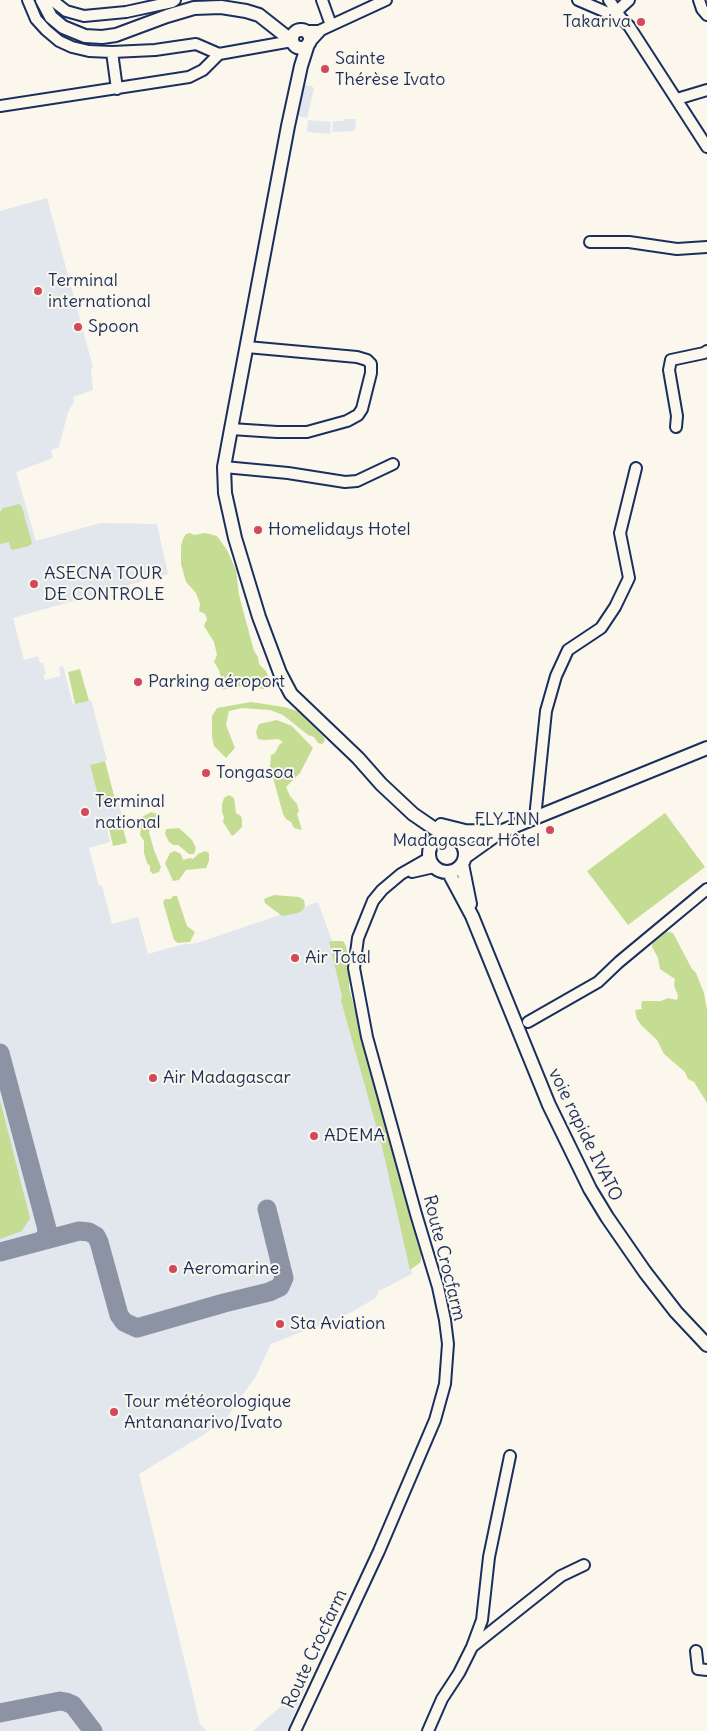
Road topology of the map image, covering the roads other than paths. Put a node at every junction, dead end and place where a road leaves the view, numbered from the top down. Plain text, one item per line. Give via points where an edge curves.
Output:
1 (28, 0) edge
2 (42, 0) edge
3 (52, 0) edge
4 (175, 0) edge
5 (322, 0) edge
6 (386, 0) edge
7 (578, 0) edge
8 (609, 0) edge
9 (630, 0) edge
10 (700, 0) edge
11 (145, 4) edge
12 (619, 15) junction
13 (707, 15) edge
14 (331, 25) junction
15 (300, 39) junction
16 (112, 52) junction
17 (219, 54) junction
18 (117, 89) junction
19 (707, 90) edge
20 (677, 99) junction
21 (0, 106) edge
22 (707, 147) edge
23 (590, 242) dead end
24 (707, 246) edge
25 (246, 348) junction
26 (707, 351) edge
27 (676, 427) dead end
28 (231, 429) junction
29 (393, 464) dead end
30 (224, 467) junction
31 (636, 468) dead end
32 (707, 748) edge
33 (413, 814) junction
34 (534, 818) junction
35 (500, 832) junction
36 (449, 837) junction
37 (432, 844) junction
38 (463, 860) junction
39 (431, 863) junction
40 (449, 873) junction
41 (707, 889) edge
42 (472, 916) junction
43 (528, 1022) dead end
44 (707, 1345) edge
45 (510, 1456) dead end
46 (584, 1565) dead end
47 (472, 1647) junction
48 (696, 1651) dead end
49 (707, 1670) edge
50 (295, 1731) edge
51 (428, 1731) edge

1 - 16 street via 36,19 59,41 89,51
2 - 15 main road via 51,17 62,27 85,36 116,35 194,8 221,7 259,15
3 - 11 street via 66,11 84,16
4 - 11 street
5 - 14 street
6 - 14 street
7 - 12 street
8 - 12 street
9 - 12 street
10 - 13 street
12 - 20 street
14 - 15 street
15 - 17 street
15 - 25 main road via 301,66
16 - 17 street via 196,44
16 - 18 street
17 - 18 street via 203,70 189,77
18 - 21 street
19 - 20 street
20 - 22 street
23 - 24 street via 629,242 677,249
25 - 28 main road
25 - 28 street via 367,360 371,364 371,374 362,409 347,421 307,432
26 - 27 street via 672,360 669,370
28 - 30 main road
29 - 30 street via 357,481 345,482
30 - 33 main road via 228,509 280,674 307,710
31 - 34 street via 620,534 629,578 601,628 568,650 556,676 546,710
32 - 34 main road
33 - 35 main road via 465,832
33 - 36 main road
33 - 37 main road
34 - 35 main road
35 - 36 main road
35 - 38 main road
36 - 37 main road via 438,838
36 - 38 main road via 460,842 464,849
37 - 39 main road via 429,852
38 - 40 main road via 456,870
38 - 42 main road
39 - 40 main road via 441,872
39 - 50 street, Route Crocfarm via 401,874 373,901 358,938 354,968 367,1037 438,1287 448,1344 445,1384 434,1420 379,1551
40 - 42 main road
41 - 43 street via 598,982
42 - 44 main road, voie rapide IVATO via 549,1105 590,1190 645,1272
45 - 47 street via 489,1557 482,1620
46 - 47 street via 561,1576
47 - 51 street
48 - 49 street via 698,1669

